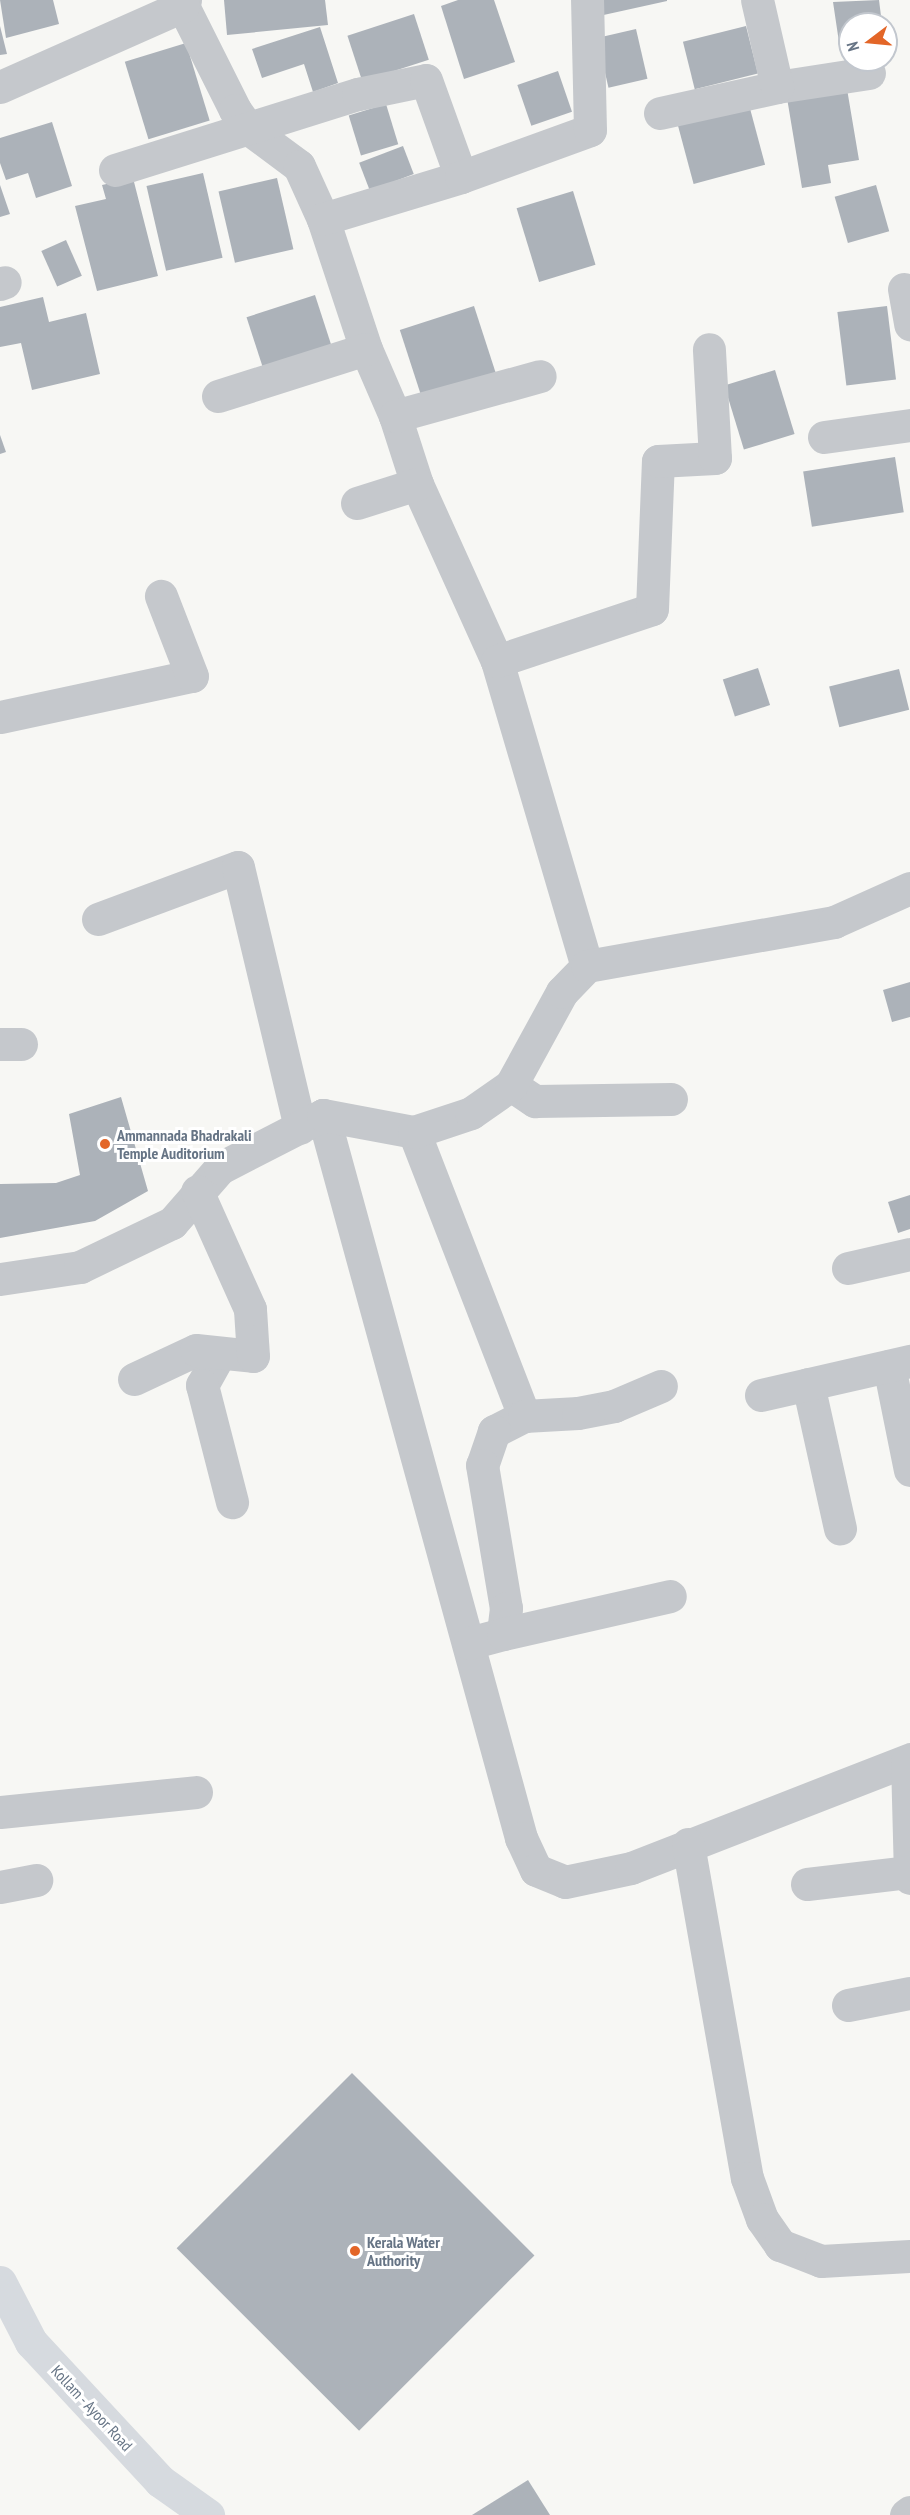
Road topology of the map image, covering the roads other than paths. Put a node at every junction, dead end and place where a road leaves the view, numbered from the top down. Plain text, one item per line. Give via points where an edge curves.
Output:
1 (586, 0) edge
2 (757, 0) edge
3 (184, 3) edge
4 (869, 73) dead end
5 (0, 87) edge
6 (777, 87) junction
7 (660, 113) dead end
8 (249, 129) junction
9 (115, 170) dead end
10 (461, 177) junction
11 (324, 219) junction
12 (904, 289) dead end
13 (910, 324) edge
14 (366, 349) junction
15 (709, 349) dead end
16 (540, 376) dead end
17 (218, 396) dead end
18 (395, 416) junction
19 (910, 425) edge
20 (824, 437) dead end
21 (417, 484) junction
22 (357, 502) dead end
23 (161, 596) dead end
24 (497, 661) junction
25 (0, 717) edge
26 (910, 888) edge
27 (98, 919) dead end
28 (587, 966) junction
29 (512, 1084) junction
30 (671, 1099) dead end
31 (311, 1121) junction
32 (414, 1132) junction
33 (197, 1191) junction
34 (910, 1254) edge
35 (848, 1268) dead end
36 (0, 1279) edge
37 (220, 1353) junction
38 (899, 1363) edge
39 (134, 1379) dead end
40 (808, 1384) junction
41 (661, 1386) dead end
42 (761, 1395) dead end
43 (524, 1416) junction
44 (910, 1470) edge
45 (232, 1502) dead end
46 (840, 1528) dead end
47 (670, 1596) dead end
48 (503, 1634) junction
49 (469, 1643) junction
50 (909, 1760) edge
51 (196, 1792) dead end
52 (0, 1812) edge
53 (688, 1844) junction
54 (910, 1875) edge
55 (36, 1880) dead end
56 (807, 1884) dead end
57 (0, 1887) edge
58 (910, 1993) edge
59 (848, 2005) dead end
60 (910, 2256) edge
61 (0, 2282) edge
62 (910, 2512) edge
63 (207, 2515) edge
64 (906, 2515) edge

1 - 10 street via 590,130
2 - 6 street
3 - 5 street
3 - 8 street via 235,110
4 - 6 street
6 - 7 street
8 - 9 street
8 - 10 street via 358,94 426,80
8 - 11 street via 299,166
10 - 11 street
11 - 14 street
12 - 13 street
14 - 17 street
14 - 18 street
15 - 24 street via 715,458 658,461 652,609
16 - 18 street
18 - 21 street
19 - 20 street
21 - 22 street
21 - 24 street
23 - 25 street via 192,676
24 - 28 street
26 - 28 street via 834,922
27 - 31 street via 238,867
28 - 29 street via 562,992
29 - 30 street via 535,1101
29 - 32 street via 471,1113
31 - 32 street
31 - 33 street via 220,1168
31 - 49 street
32 - 43 street
33 - 36 street via 172,1222 80,1267
33 - 37 street via 250,1309 253,1356
34 - 35 street
37 - 39 street via 196,1350
37 - 45 street via 202,1385
38 - 40 street
38 - 44 street
40 - 42 street
40 - 46 street
41 - 43 street via 614,1407
43 - 48 street via 495,1431 482,1465 506,1608
47 - 48 street
48 - 49 street
49 - 53 street via 521,1838 536,1870 565,1882 631,1868
50 - 53 street
50 - 54 street
51 - 52 street
53 - 60 street via 747,2178 762,2219 780,2245 821,2261
54 - 56 street
55 - 57 street
58 - 59 street
61 - 63 main road, Kollam - Ayoor Road via 31,2342 160,2481
62 - 64 street

